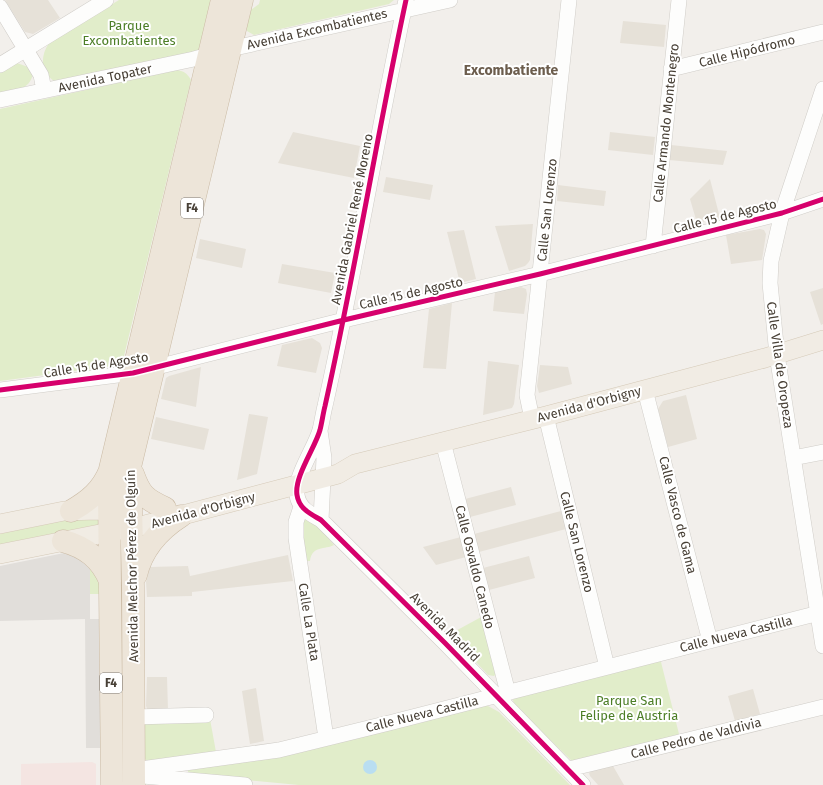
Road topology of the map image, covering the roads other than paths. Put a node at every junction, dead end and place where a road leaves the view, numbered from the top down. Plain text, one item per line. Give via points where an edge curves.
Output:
1 (106, 0) edge
2 (222, 0) edge
3 (242, 0) edge
4 (450, 0) edge
5 (568, 0) edge
6 (678, 0) edge
7 (405, 5) edge
8 (0, 7) edge
9 (823, 32) edge
10 (230, 48) junction
11 (27, 49) junction
12 (209, 56) junction
13 (0, 65) edge
14 (671, 69) junction
15 (823, 89) edge
16 (44, 90) junction
17 (0, 100) edge
18 (823, 199) edge
19 (782, 213) junction
20 (653, 246) junction
21 (540, 274) junction
22 (344, 320) junction
23 (823, 340) edge
24 (778, 354) junction
25 (154, 368) junction
26 (133, 373) junction
27 (0, 390) edge
28 (645, 390) junction
29 (539, 418) junction
30 (320, 431) junction
31 (443, 442) junction
32 (823, 452) edge
33 (793, 458) junction
34 (120, 468) junction
35 (324, 472) junction
36 (300, 479) junction
37 (301, 507) junction
38 (71, 511) junction
39 (173, 512) junction
40 (132, 520) junction
41 (322, 520) junction
42 (109, 522) junction
43 (0, 524) edge
44 (63, 541) junction
45 (0, 554) edge
46 (110, 580) junction
47 (133, 586) junction
48 (821, 613) edge
49 (710, 641) junction
50 (823, 646) edge
51 (607, 667) junction
52 (502, 694) junction
53 (823, 707) edge
54 (206, 715) dead end
55 (134, 717) junction
56 (326, 738) junction
57 (185, 764) junction
58 (569, 769) junction
59 (134, 777) edge
60 (186, 779) junction
61 (112, 785) edge
62 (245, 785) edge
63 (583, 785) edge

1 - 11 street
2 - 12 highway, Avenida Melchor Pérez de Olguín / F4
3 - 10 highway, Avenida Melchor Pérez de Olguín / F4
4 - 7 street, Avenida Excombatientes
5 - 21 street, Calle San Lorenzo
6 - 14 street, Calle Armando Montenegro
7 - 10 street, Avenida Excombatientes
7 - 22 street, Avenida Gabriel René Moreno
8 - 11 street
9 - 14 street, Calle Hipódromo
10 - 12 street, Avenida Excombatientes
10 - 25 highway, Avenida Melchor Pérez de Olguín / F4
11 - 13 street
11 - 16 street via 41,75
12 - 16 street, Avenida Topater
12 - 26 highway, Avenida Melchor Pérez de Olguín / F4
14 - 20 street, Calle Armando Montenegro
15 - 19 street, Calle Villa de Oropeza
16 - 17 street, Avenida Topater
18 - 19 street, Calle 15 de Agosto
19 - 20 street, Calle 15 de Agosto
19 - 24 street, Calle Villa de Oropeza via 771,261 770,283
20 - 21 street, Calle 15 de Agosto
21 - 22 street, Calle 15 de Agosto
21 - 29 street, Calle San Lorenzo via 527,395
22 - 25 street, Calle 15 de Agosto
22 - 30 street, Avenida Gabriel René Moreno
23 - 24 main road, Avenida d'Orbigny
24 - 28 main road, Avenida d'Orbigny
24 - 33 street, Calle Villa de Oropeza
25 - 26 street, Calle 15 de Agosto
25 - 34 highway, Avenida Melchor Pérez de Olguín / F4
26 - 27 street, Calle 15 de Agosto
26 - 34 highway, Avenida Melchor Pérez de Olguín / F4
28 - 29 main road, Avenida d'Orbigny
28 - 49 street, Calle Vasco de Gama
29 - 31 main road, Avenida d'Orbigny
29 - 51 street, Calle San Lorenzo
30 - 35 street, Avenida Gabriel René Moreno
30 - 36 street, Avenida Gabriel René Moreno
31 - 35 main road, Avenida d'Orbigny via 355,464 338,474
31 - 52 street, Calle Osvaldo Canedo
32 - 33 street
33 - 48 street, Calle Villa de Oropeza
34 - 38 highway via 94,496
34 - 39 highway via 144,496 154,504
34 - 40 highway, Avenida Melchor Pérez de Olguín / F4
34 - 42 highway, Avenida Melchor Pérez de Olguín / F4 via 109,481
35 - 36 main road, Avenida d'Orbigny
35 - 41 street
36 - 37 street via 297,495
36 - 39 main road, Avenida d'Orbigny
37 - 41 street, Avenida Madrid
37 - 56 street, Calle La Plata via 296,522 296,538
38 - 42 main road, Avenida d'Orbigny
38 - 43 main road, Avenida d'Orbigny
39 - 40 main road, Avenida d'Orbigny
39 - 47 highway via 171,522 153,538 141,559
40 - 42 main road, Avenida d'Orbigny
40 - 47 highway, Avenida Melchor Pérez de Olguín / F4
41 - 52 street, Avenida Madrid
42 - 44 main road, Avenida d'Orbigny
42 - 46 highway, Avenida Melchor Pérez de Olguín / F4
44 - 45 main road, Avenida d'Orbigny
44 - 46 highway via 90,552 102,564
46 - 61 highway, Avenida Melchor Pérez de Olguín / F4
47 - 55 highway, Avenida Melchor Pérez de Olguín / F4
48 - 49 street, Calle Nueva Castilla
48 - 50 street, Calle Villa de Oropeza
49 - 51 street, Calle Nueva Castilla
51 - 52 street, Calle Nueva Castilla
52 - 56 street, Calle Nueva Castilla
52 - 58 street, Avenida Madrid
53 - 58 street, Calle Pedro de Valdivia
54 - 55 street
55 - 59 highway, Avenida Melchor Pérez de Olguín / F4
56 - 57 street, Calle Nueva Castilla via 279,750
57 - 59 street, Calle Nueva Castilla
57 - 60 street via 183,773
58 - 63 street, Avenida Madrid
59 - 60 street
60 - 62 street

